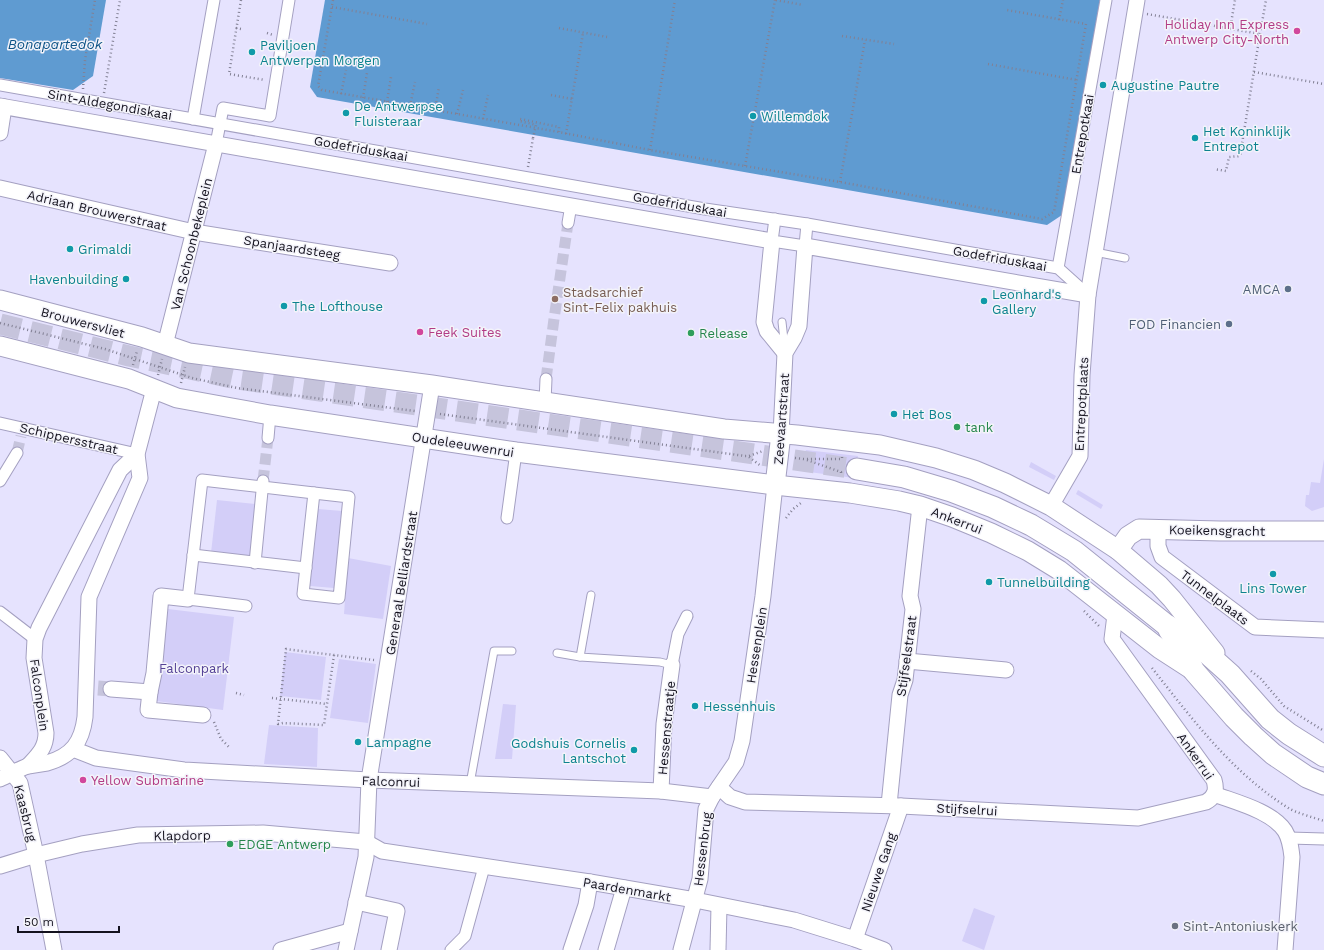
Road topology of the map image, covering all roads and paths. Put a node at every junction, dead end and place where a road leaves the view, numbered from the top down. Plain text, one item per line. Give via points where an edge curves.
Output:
1 (95, 0) edge
2 (120, 0) edge
3 (214, 0) edge
4 (241, 0) edge
5 (289, 0) edge
6 (333, 0) edge
7 (675, 0) edge
8 (776, 0) edge
9 (1063, 0) edge
10 (1106, 0) edge
11 (1235, 0) edge
12 (1266, 0) edge
13 (803, 4) dead end
14 (332, 6) junction
15 (1136, 6) edge
16 (1007, 10) dead end
17 (1059, 20) junction
18 (427, 24) dead end
19 (236, 28) junction
20 (559, 28) dead end
21 (241, 29) dead end
22 (1230, 29) junction
23 (584, 33) dead end
24 (1260, 34) junction
25 (842, 36) dead end
26 (607, 37) dead end
27 (865, 40) junction
28 (894, 44) dead end
29 (988, 64) dead end
30 (346, 70) dead end
31 (1254, 72) junction
32 (367, 73) dead end
33 (391, 77) dead end
34 (1077, 80) junction
35 (276, 82) junction
36 (415, 82) dead end
37 (84, 83) dead end
38 (1324, 84) edge
39 (0, 85) edge
40 (440, 86) dead end
41 (463, 90) dead end
42 (341, 94) junction
43 (488, 95) dead end
44 (551, 95) dead end
45 (363, 98) junction
46 (572, 99) junction
47 (387, 102) junction
48 (102, 103) junction
49 (2, 106) edge
50 (410, 106) junction
51 (435, 110) junction
52 (458, 114) junction
53 (193, 118) junction
54 (483, 119) junction
55 (220, 123) junction
56 (559, 132) junction
57 (0, 133) edge
58 (566, 134) junction
59 (216, 144) junction
60 (650, 150) junction
61 (745, 166) junction
62 (1214, 168) dead end
63 (526, 177) junction
64 (840, 182) junction
65 (0, 188) edge
66 (571, 204) junction
67 (775, 219) junction
68 (568, 223) tunnel mouth
69 (807, 224) junction
70 (194, 232) junction
71 (772, 240) junction
72 (805, 246) junction
73 (1095, 252) junction
74 (1125, 258) dead end
75 (390, 262) dead end
76 (1058, 268) junction
77 (1088, 295) junction
78 (0, 300) edge
79 (782, 322) dead end
80 (0, 323) edge
81 (142, 337) junction
82 (165, 344) junction
83 (0, 346) edge
84 (189, 352) junction
85 (785, 353) junction
86 (135, 359) junction
87 (183, 375) junction
88 (129, 379) junction
89 (546, 379) tunnel mouth
90 (432, 385) junction
91 (154, 389) junction
92 (177, 398) junction
93 (544, 402) junction
94 (428, 412) junction
95 (270, 415) junction
96 (0, 423) edge
97 (781, 434) junction
98 (268, 438) tunnel mouth
99 (424, 438) junction
100 (516, 452) junction
101 (17, 453) tunnel mouth
102 (137, 454) junction
103 (749, 456) dead end
104 (795, 458) dead end
105 (804, 459) junction
106 (847, 466) junction
107 (0, 481) edge
108 (263, 484) junction
109 (775, 485) junction
110 (314, 493) junction
111 (806, 503) dead end
112 (920, 506) junction
113 (1051, 506) junction
114 (507, 518) dead end
115 (1158, 530) junction
116 (1324, 531) edge
117 (770, 536) junction
118 (1118, 550) junction
119 (193, 555) junction
120 (255, 562) junction
121 (306, 568) junction
122 (591, 596) dead end
123 (188, 599) junction
124 (246, 606) dead end
125 (1079, 607) dead end
126 (0, 612) edge
127 (1115, 615) junction
128 (687, 616) dead end
129 (1165, 624) junction
130 (1324, 630) edge
131 (35, 639) junction
132 (1112, 639) junction
133 (512, 651) dead end
134 (557, 653) dead end
135 (334, 655) junction
136 (580, 657) junction
137 (907, 661) junction
138 (388, 662) junction
139 (1148, 662) dead end
140 (666, 664) junction
141 (1006, 670) dead end
142 (1194, 671) junction
143 (1230, 674) junction
144 (99, 688) junction
145 (150, 692) junction
146 (236, 694) dead end
147 (244, 695) dead end
148 (272, 698) dead end
149 (281, 699) junction
150 (327, 704) junction
151 (202, 715) joint
152 (230, 748) dead end
153 (73, 749) junction
154 (1324, 756) edge
155 (0, 758) edge
156 (28, 766) junction
157 (7, 776) edge
158 (369, 780) junction
159 (470, 784) junction
160 (1324, 784) edge
161 (661, 791) junction
162 (715, 792) junction
163 (1214, 794) junction
164 (895, 805) junction
165 (1324, 821) edge
166 (1288, 838) junction
167 (1324, 839) edge
168 (366, 842) junction
169 (36, 855) junction
170 (0, 866) edge
171 (484, 867) junction
172 (590, 882) junction
173 (624, 888) junction
174 (357, 899) junction
175 (695, 900) junction
176 (719, 906) junction
177 (350, 931) junction
178 (855, 939) junction
179 (54, 950) edge
180 (281, 950) edge
181 (346, 950) edge
182 (389, 950) edge
183 (451, 950) edge
184 (571, 950) edge
185 (606, 950) edge
186 (680, 950) edge
187 (718, 950) edge
188 (884, 950) edge
189 (1285, 950) edge

1 - 37 path via 85,60
2 - 48 path
3 - 53 street
4 - 19 path
5 - 35 street
6 - 14 path
7 - 60 path
8 - 13 path
8 - 61 path
9 - 17 path
10 - 76 street, Entrepotkaai
11 - 22 path
12 - 24 path
14 - 18 path
14 - 42 path via 318,86 322,90
15 - 22 path
15 - 73 street
16 - 17 path
17 - 34 path via 1086,24
19 - 21 path
19 - 35 path via 229,74
20 - 26 path
22 - 24 path
23 - 46 path
24 - 31 path
25 - 27 path
27 - 28 path
27 - 64 path
29 - 34 path
30 - 42 path
31 - 38 path
31 - 62 path via 1240,156 1229,157 1226,171
32 - 45 path
33 - 47 path
34 - 64 path via 1054,212 1042,219
35 - 55 street via 270,116 223,108
36 - 50 path
39 - 48 street, Sint-Aldegondiskaai
40 - 51 path
41 - 52 path
42 - 45 path
43 - 54 path
44 - 46 path
45 - 47 path
46 - 58 path
47 - 50 path
48 - 53 street, Sint-Aldegondiskaai
49 - 57 street
49 - 59 street, Sint-Aldegondiskaai
50 - 51 path
51 - 52 path
52 - 54 path
53 - 55 street, Sint-Aldegondiskaai
54 - 56 path
55 - 59 street
55 - 63 street, Godefriduskaai
56 - 58 path
56 - 63 path, bridge via 559,127 520,119 536,125
58 - 60 path
59 - 66 street, Godefriduskaai
59 - 70 street, Van Schoonbekeplein
60 - 61 path
61 - 64 path
63 - 67 street, Godefriduskaai
65 - 70 street, Adriaan Brouwerstraat
66 - 68 street
66 - 71 street, Godefriduskaai
67 - 69 street, Godefriduskaai
67 - 71 street
69 - 72 street
69 - 76 street, Godefriduskaai
70 - 75 street, Spanjaardsteeg
70 - 82 street, Van Schoonbekeplein
71 - 72 street, Godefriduskaai
71 - 85 street via 764,322 767,331
72 - 77 street, Godefriduskaai
72 - 85 street, Zeevaartstraat via 799,326
73 - 74 lane
73 - 77 street
76 - 77 street, Godefriduskaai
77 - 113 street, Entrepotplaats via 1081,383 1080,456
78 - 81 street, Brouwersvliet
79 - 85 lane
80 - 86 path
81 - 82 street, Brouwersvliet
81 - 86 path
82 - 84 street
83 - 88 street
84 - 87 path
84 - 90 street
85 - 97 street, Zeevaartstraat
86 - 87 path
86 - 88 path
87 - 92 path
87 - 94 path via 237,388
88 - 91 street
89 - 93 street
90 - 93 street
90 - 94 street, Generaal Belliardstraat
91 - 92 street, Oudeleeuwenrui
91 - 102 street
92 - 95 street, Oudeleeuwenrui
93 - 97 street via 724,429
94 - 99 street, Generaal Belliardstraat
94 - 103 path
95 - 98 street
95 - 99 street, Oudeleeuwenrui
96 - 102 street, Schippersstraat via 22,432
97 - 109 street, Zeevaartstraat
97 - 113 street via 880,445 936,458 974,470
99 - 100 street, Oudeleeuwenrui
99 - 138 street, Generaal Belliardstraat
100 - 109 street, Oudeleeuwenrui
100 - 114 street
101 - 107 street
102 - 131 street, Falconplein via 120,470 42,619
102 - 144 street via 140,478 89,597
104 - 105 path
105 - 106 path via 842,459
105 - 106 path via 841,472
106 - 129 main road, Ankerrui via 904,477 951,491 1031,525 1074,551
108 - 110 street
108 - 119 street via 202,480
108 - 120 street
109 - 112 street, Ankerrui via 850,493
109 - 117 street, Hessenplein
110 - 121 street
110 - 121 street via 349,497 339,598 303,594
111 - 117 path via 800,503 793,509
112 - 127 street, Ankerrui via 991,533 1028,551 1059,570
112 - 137 street, Stijfselstraat via 910,596 913,609
113 - 118 street
115 - 116 street, Koeikensgracht
115 - 118 street, Koeikensgracht via 1139,529 1128,536
115 - 130 street, Tunnelplaats via 1158,546 1162,557 1255,627
117 - 162 street, Hessenplein via 742,741 736,762
118 - 143 street via 1172,599
119 - 120 street
119 - 123 street
120 - 121 street
122 - 136 lane
123 - 124 street
123 - 145 street via 161,596
125 - 132 path
126 - 131 street
127 - 132 street
127 - 142 street, Ankerrui
128 - 140 street, Hessenstraatje
129 - 142 main road, Ankerrui
129 - 143 main road, Ankerrui via 1192,640
131 - 156 street, Falconplein via 34,658 46,742
132 - 163 street, Ankerrui via 1214,780
133 - 159 lane via 494,651
134 - 136 lane
135 - 138 path
135 - 149 path via 286,649
135 - 150 path
136 - 140 lane
137 - 141 street
137 - 164 street, Stijfselstraat via 900,695
138 - 158 street, Generaal Belliardstraat
139 - 165 path via 1194,722 1252,782 1291,810
140 - 161 street, Hessenstraatje
142 - 160 main road, Ankerrui via 1234,717 1273,754 1307,777
143 - 154 main road, Ankerrui via 1270,719
144 - 145 street
144 - 153 street via 86,717 80,740
145 - 151 street via 148,710
146 - 147 path
148 - 149 path
149 - 150 path
149 - 150 path via 278,724 324,726
151 - 152 path via 212,715 221,739
153 - 156 street via 48,762
153 - 158 street, Falconrui via 96,758 184,770
155 - 157 street, Kaasbrug
156 - 157 street
157 - 169 street, Kaasbrug via 20,782
158 - 159 street, Falconrui
158 - 168 street, Generaal Belliardstraat
159 - 161 street, Falconrui
161 - 162 street, Falconrui
162 - 164 street, Stijfselrui via 745,802
162 - 175 street, Hessenbrug via 706,809 700,878
163 - 164 street, Stijfselrui via 1206,802 1138,818
163 - 166 street, Ankerrui via 1267,815 1284,829
164 - 178 street, Nieuwe Gang
166 - 167 street
166 - 189 street via 1292,857
168 - 169 street, Klapdorp via 263,833 138,835
168 - 171 street, Paardenmarkt via 382,851
168 - 174 street, Generaal Belliardstraat via 366,857
169 - 170 street, Klapdorp
169 - 179 street, Kaasbrug
171 - 172 street, Paardenmarkt
171 - 183 street via 465,936
172 - 173 street, Paardenmarkt
172 - 184 street via 586,905
173 - 175 street, Paardenmarkt
173 - 185 street
174 - 177 street, Generaal Belliardstraat
174 - 182 street via 397,911
175 - 176 street, Paardenmarkt
175 - 186 street, Hessenbrug
176 - 178 street, Paardenmarkt via 794,920
176 - 187 street
177 - 180 street
177 - 181 street, Generaal Belliardstraat
178 - 188 street, Paardenmarkt

